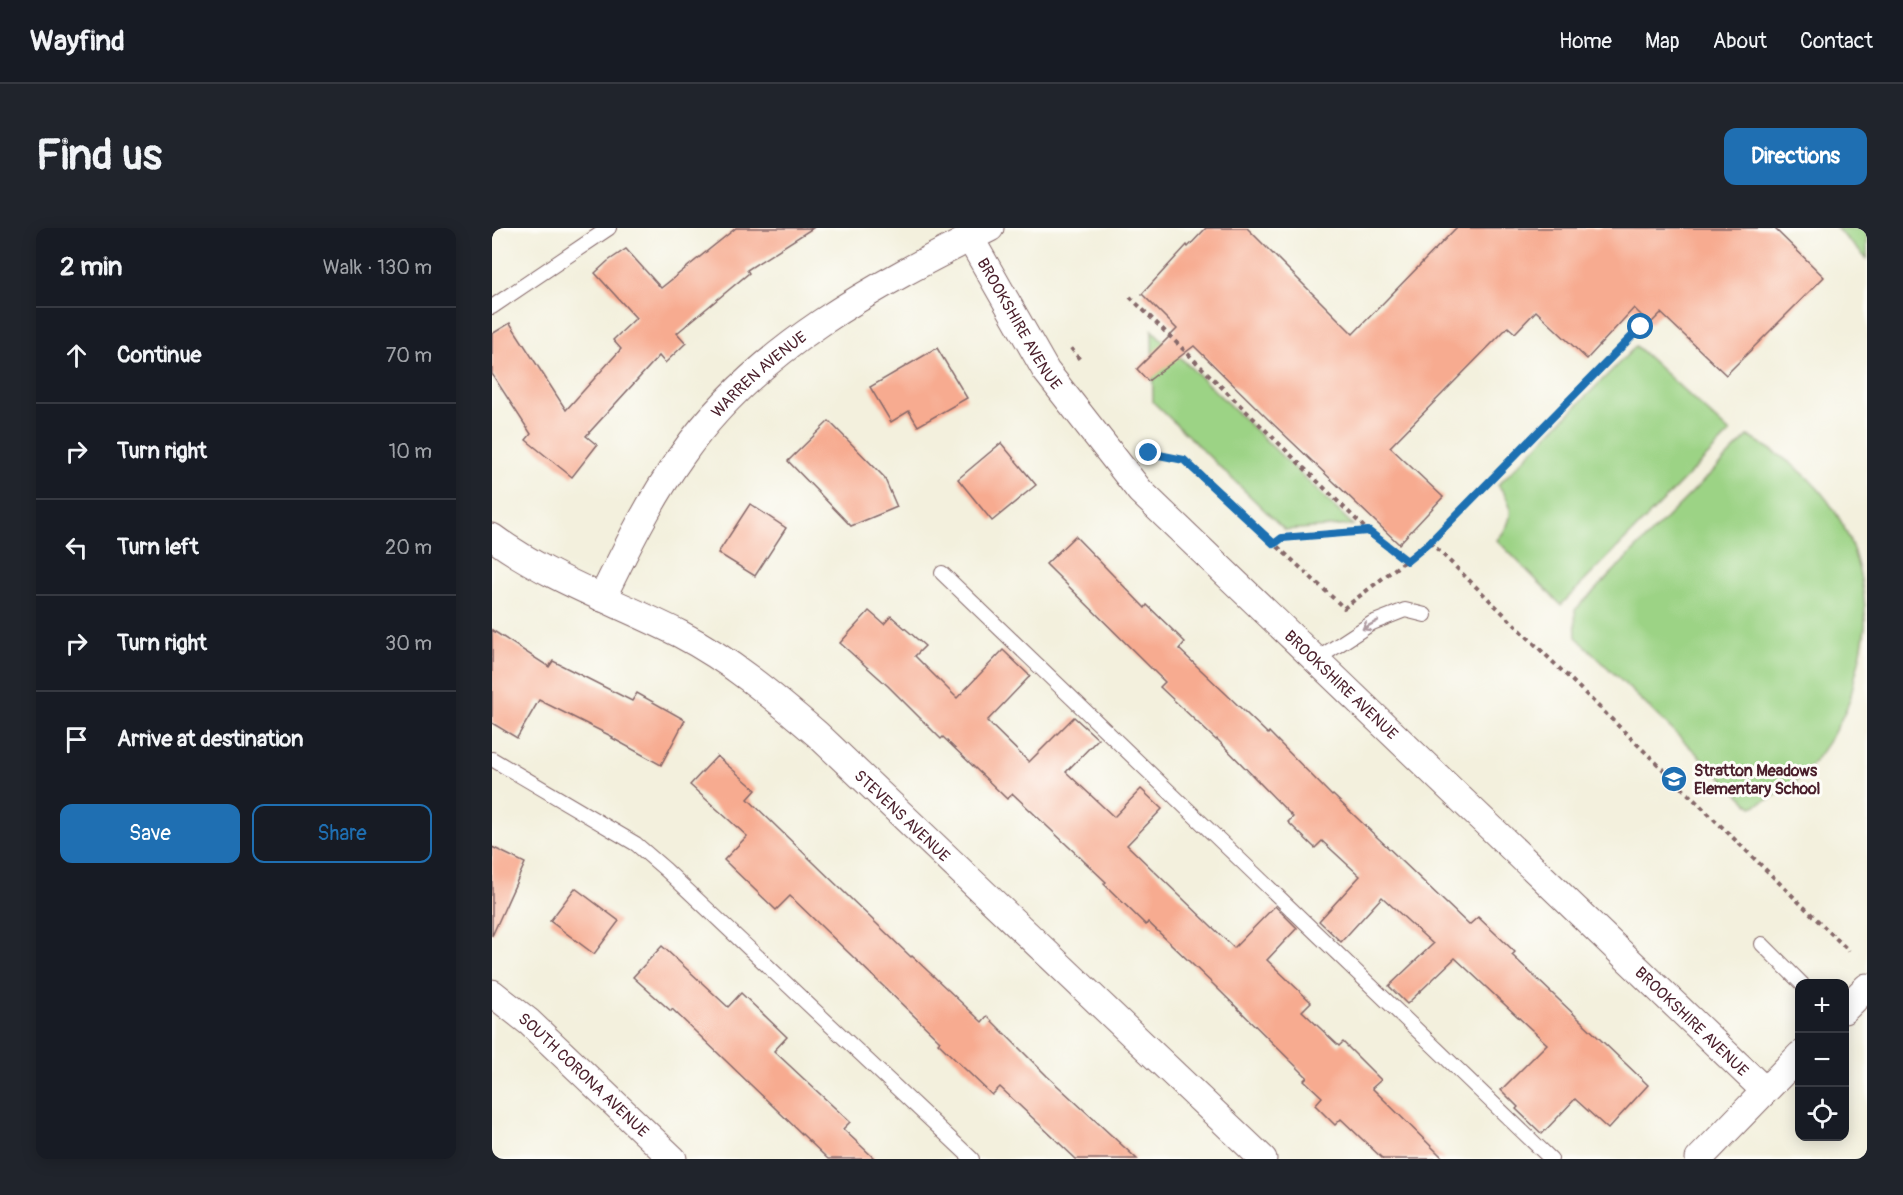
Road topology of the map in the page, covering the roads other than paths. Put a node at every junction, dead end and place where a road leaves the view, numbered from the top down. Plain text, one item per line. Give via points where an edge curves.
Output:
1 (609, 228) edge
2 (980, 233) edge
3 (492, 307) edge
4 (492, 537) edge
5 (942, 573) dead end
6 (602, 598) junction
7 (1425, 615) dead end
8 (1317, 659) junction
9 (492, 759) edge
10 (1762, 944) dead end
11 (1797, 979) edge
12 (1867, 987) edge
13 (492, 993) edge
14 (1849, 1006) edge
15 (1795, 1060) edge
16 (1764, 1090) junction
17 (673, 1159) edge
18 (972, 1159) edge
19 (1263, 1159) edge
20 (1551, 1159) edge
21 (1699, 1159) edge

1 - 3 lane
2 - 6 street, WARREN AVENUE via 831,315 753,375 682,454 646,510
2 - 8 street, BROOKSHIRE AVENUE via 1046,371 1140,491
4 - 6 street, STEVENS AVENUE via 512,552
5 - 20 lane
6 - 19 street, STEVENS AVENUE via 680,635 770,694 817,734
7 -> 8 lane via 1405,610 1372,623
8 - 16 street, BROOKSHIRE AVENUE
9 - 18 lane via 636,844
10 - 11 lane
12 - 14 street
13 - 17 street, SOUTH CORONA AVENUE via 529,1022
15 - 16 street
16 - 21 street

